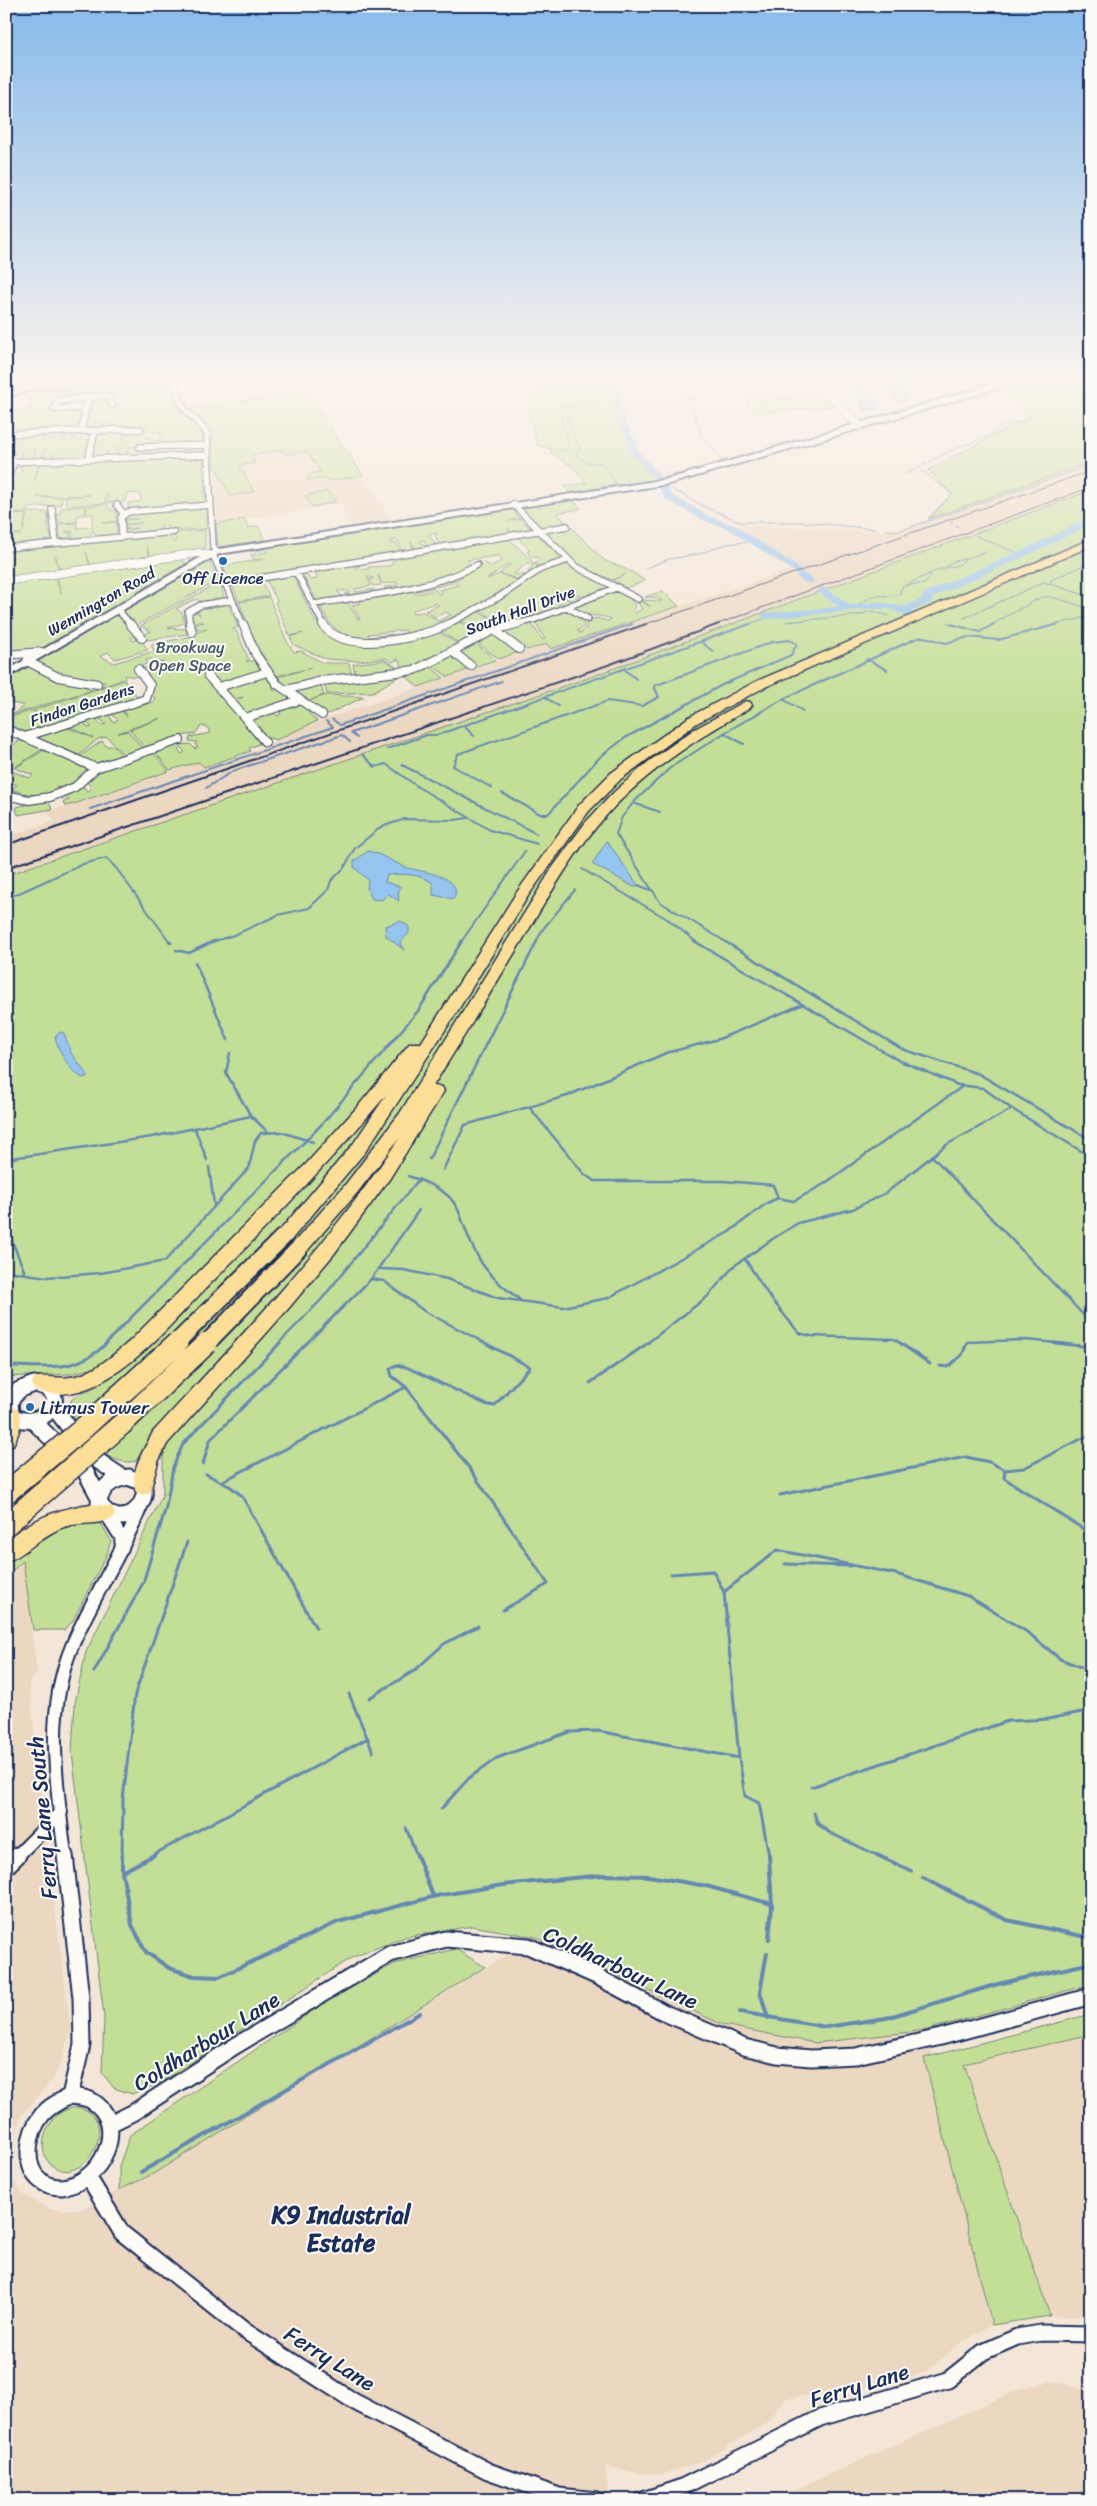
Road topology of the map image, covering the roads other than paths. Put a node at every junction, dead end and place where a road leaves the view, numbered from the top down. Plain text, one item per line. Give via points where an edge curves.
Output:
1 (209, 493) edge
2 (587, 493) edge
3 (117, 504) dead end
4 (513, 504) junction
5 (210, 506) junction
6 (52, 509) dead end
7 (124, 514) junction
8 (567, 526) dead end
9 (174, 532) dead end
10 (539, 532) junction
11 (122, 537) junction
12 (1091, 542) edge
13 (56, 543) junction
14 (6, 548) edge
15 (1091, 551) edge
16 (213, 553) junction
17 (568, 560) junction
18 (477, 564) dead end
19 (296, 572) junction
20 (6, 582) edge
21 (225, 584) junction
22 (618, 587) junction
23 (638, 599) dead end
24 (232, 600) junction
25 (314, 604) junction
26 (567, 607) junction
27 (117, 609) junction
28 (588, 619) dead end
29 (494, 630) junction
30 (192, 632) dead end
31 (142, 638) dead end
32 (519, 649) dead end
33 (452, 651) junction
34 (42, 652) junction
35 (6, 655) edge
36 (27, 661) junction
37 (471, 666) dead end
38 (138, 669) dead end
39 (267, 672) junction
40 (6, 675) edge
41 (208, 676) dead end
42 (97, 684) dead end
43 (219, 687) junction
44 (286, 690) junction
45 (300, 700) junction
46 (322, 714) dead end
47 (245, 718) junction
48 (6, 729) edge
49 (24, 737) junction
50 (180, 740) dead end
51 (264, 742) dead end
52 (96, 768) junction
53 (6, 795) edge
54 (475, 971) junction
55 (482, 996) junction
56 (34, 1385) junction
57 (6, 1387) edge
58 (53, 1406) junction
59 (8, 1409) edge
60 (33, 1421) junction
61 (6, 1439) edge
62 (122, 1477) junction
63 (144, 1492) junction
64 (6, 1493) edge
65 (104, 1509) junction
66 (6, 1525) edge
67 (122, 1549) junction
68 (6, 1552) edge
69 (61, 1812) junction
70 (6, 1867) edge
71 (1091, 1996) edge
72 (70, 2096) junction
73 (110, 2124) junction
74 (89, 2178) junction
75 (1091, 2334) edge
76 (597, 2500) edge
77 (643, 2500) edge

1 - 5 street
2 - 4 main road, Wennington Road
3 - 7 street
4 - 10 street
4 - 16 main road, Wennington Road
5 - 7 street
5 - 16 street
6 - 13 street
7 - 11 street via 121,517
8 - 10 street
9 - 11 street
10 - 17 street
10 - 19 street
11 - 13 street
12 - 54 highway via 761,684 668,737 616,776 584,808 522,895
13 - 14 street
15 - 55 highway via 773,691 697,733 653,765 590,826 560,867
16 - 20 street
16 - 21 street
16 - 27 main road, Wennington Road
17 - 22 street
17 - 25 street via 541,569 500,597 437,630 409,638 365,642 340,638 326,628
18 - 25 street via 461,574 431,584
19 - 21 street
19 - 25 street
21 - 24 street
22 - 23 street
22 - 26 street, South Hall Drive
24 - 30 street via 201,605 188,612
24 - 39 street
26 - 28 street
26 - 29 street, South Hall Drive
27 - 31 street
27 - 34 main road, Wennington Road
29 - 32 street
29 - 33 street, South Hall Drive
33 - 37 street
33 - 44 street, South Hall Drive via 415,670 321,681
34 - 35 street
34 - 36 main road, Wennington Road
36 - 40 main road, Wennington Road
36 - 42 street via 58,677
38 - 49 street, Findon Gardens via 150,685 146,699
39 - 43 street
39 - 44 street
41 - 43 street
43 - 47 street
44 - 45 street
45 - 46 street
45 - 47 street
47 - 51 street
48 - 49 street
49 - 52 street
50 - 52 street
52 - 53 street via 74,787 50,797 29,800
54 - 56 highway via 381,1090 316,1165 151,1332 92,1379 60,1387
54 - 64 highway, bridge via 370,1132 285,1235 136,1383
55 - 63 highway via 441,1083 381,1179 319,1261 160,1438 148,1462
55 - 66 highway, bridge via 406,1116 351,1189 301,1246 162,1388
56 - 57 street
56 - 58 street via 47,1386 54,1395
56 - 59 street via 14,1395
58 - 60 street via 45,1416
58 - 62 street via 97,1462
59 - 60 street via 20,1421
59 - 61 highway via 11,1427
60 - 65 street via 85,1471
62 - 63 street via 134,1479
62 - 65 street via 110,1482
63 - 65 street via 141,1505 129,1515 121,1517
63 - 67 street, Ferry Lane South
65 - 67 street via 122,1537
65 - 68 highway via 48,1523 27,1534
67 - 69 street, Ferry Lane South via 78,1632 58,1691 54,1761
69 - 70 street
69 - 72 street, Ferry Lane South via 82,1998 82,2045
71 - 73 street, Coldharbour Lane via 941,2037 856,2056 812,2058 777,2055 735,2044 528,1946 446,1939 390,1954
72 - 73 street via 84,2096 96,2101 105,2110
72 - 74 street via 45,2111 30,2139 28,2154 39,2180 50,2187 69,2187
73 - 74 street via 107,2153
74 - 76 street, Ferry Lane via 122,2233 129,2239 245,2331 355,2402 488,2471 559,2496
75 - 77 street, Ferry Lane via 1041,2332 1017,2337 983,2352 948,2380 820,2418 682,2487

